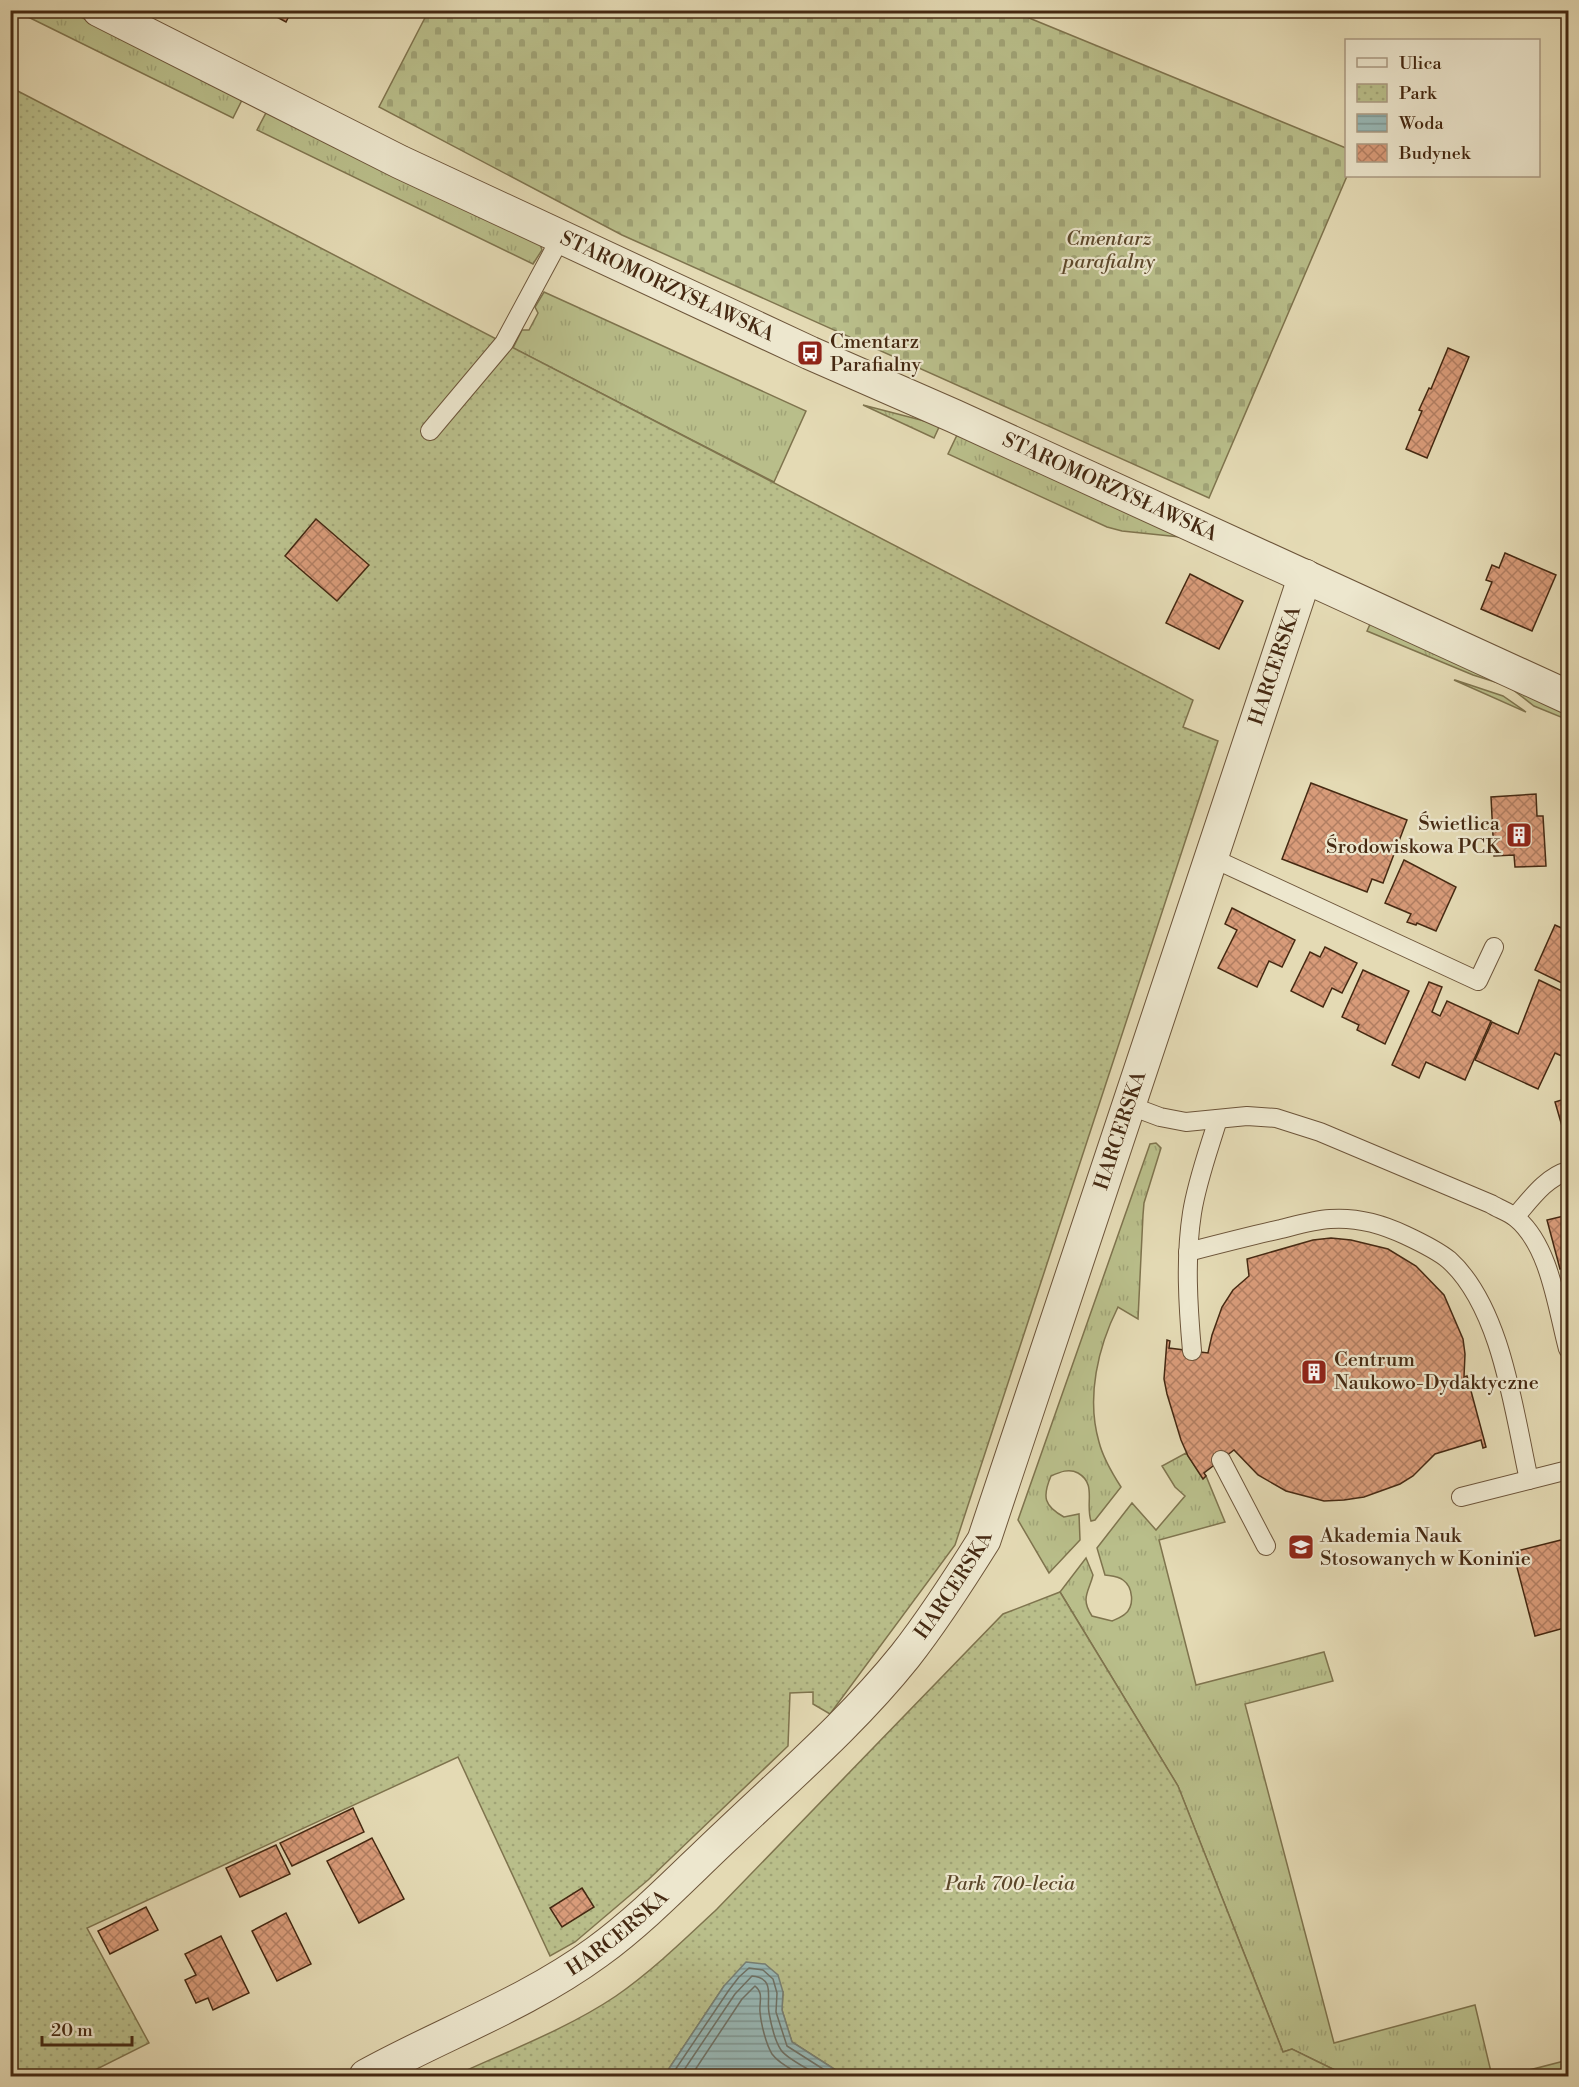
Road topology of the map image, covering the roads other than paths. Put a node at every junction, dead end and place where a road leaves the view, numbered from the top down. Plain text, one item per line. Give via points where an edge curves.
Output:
1 (99, 10) edge
2 (561, 237) junction
3 (430, 431) dead end
4 (1305, 576) junction
5 (1569, 697) edge
6 (1210, 857) junction
7 (1494, 947) dead end
8 (1128, 1105) junction
9 (1218, 1119) junction
10 (1569, 1171) edge
11 (1515, 1217) junction
12 (1188, 1252) junction
13 (1569, 1350) edge
14 (1192, 1351) dead end
15 (1221, 1460) dead end
16 (1569, 1470) edge
17 (1529, 1480) junction
18 (1461, 1497) dead end
19 (1266, 1546) dead end
20 (366, 2076) edge

1 - 2 street, STAROMORZYSŁAWSKA via 400,162
2 - 3 lane via 504,343
2 - 4 street, STAROMORZYSŁAWSKA
4 - 5 street, STAROMORZYSŁAWSKA
4 - 6 street, HARCERSKA
6 - 7 lane via 1478,981
6 - 8 street, HARCERSKA
8 - 9 lane via 1173,1120
8 - 20 street, HARCERSKA via 984,1540 904,1657 823,1744 645,1912 597,1952 494,2014
9 - 11 lane via 1261,1116 1320,1132
9 - 12 lane via 1192,1210
10 - 11 lane via 1560,1173 1543,1187
11 - 13 lane via 1543,1255
12 - 14 lane
12 - 17 lane via 1310,1222 1354,1219 1396,1230 1448,1259 1466,1278 1492,1328
15 - 19 lane
16 - 17 lane
17 - 18 lane

